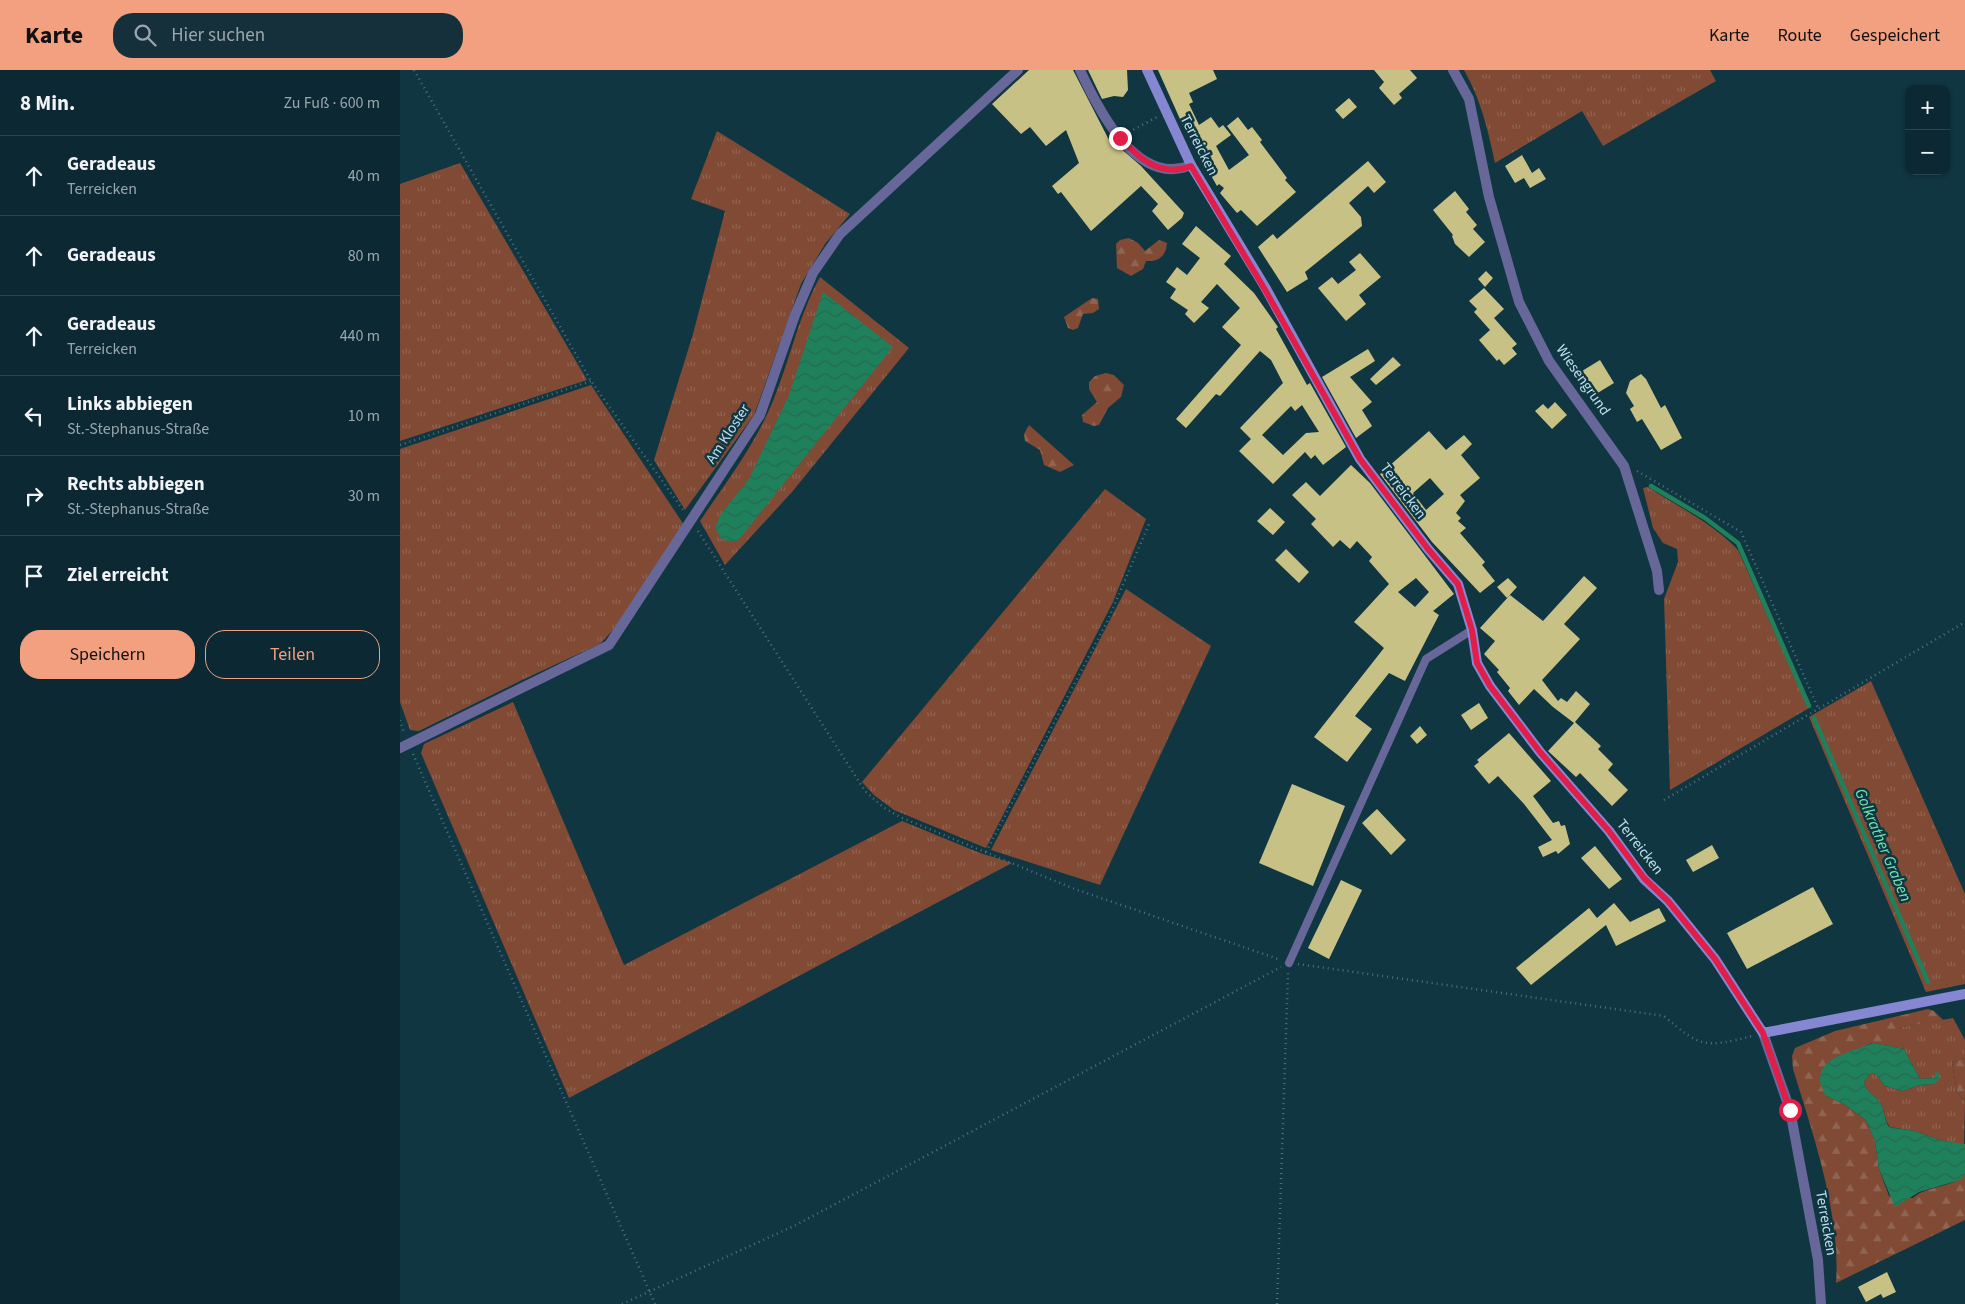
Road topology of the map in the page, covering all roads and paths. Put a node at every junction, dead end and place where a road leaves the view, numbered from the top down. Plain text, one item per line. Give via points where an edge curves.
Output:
1 (414, 70) edge
2 (1018, 70) edge
3 (1080, 70) edge
4 (1147, 70) edge
5 (1453, 70) edge
6 (1165, 112) junction
7 (1120, 138) junction
8 (1191, 166) junction
9 (591, 382) junction
10 (400, 445) edge
11 (1624, 466) junction
12 (692, 522) junction
13 (1149, 524) dead end
14 (1659, 590) dead end
15 (1965, 622) edge
16 (1472, 630) junction
17 (1818, 708) junction
18 (404, 746) edge
19 (1664, 800) dead end
20 (986, 852) junction
21 (1288, 963) junction
22 (1965, 994) edge
23 (1763, 1033) junction
24 (650, 1292) junction
25 (622, 1304) edge
26 (655, 1304) edge
27 (1277, 1304) edge
28 (1821, 1304) edge

1 - 9 path
2 - 12 street, Am Kloster via 840,234 825,252 795,315 760,415
3 - 7 street via 1105,119
4 - 6 main road, Terreicken
5 - 11 street, Wiesengrund via 1469,98 1489,197 1520,302 1549,361
6 - 7 path
6 - 8 main road, Terreicken
7 - 8 street via 1143,160 1162,170 1181,170
8 - 16 main road, Terreicken via 1360,459 1458,584
9 - 10 path
9 - 12 path
11 - 14 street, Wiesengrund via 1657,571
11 - 17 path via 1646,475 1741,532
12 - 18 street, Am Kloster via 609,645
12 - 20 path via 865,791 883,807 900,816
13 - 20 path via 1111,615
15 - 17 path
16 - 21 lane via 1426,659
16 - 23 main road, Terreicken via 1477,663 1490,686 1540,752 1715,959
17 - 19 path
18 - 24 path
20 - 21 path via 1072,888
21 - 23 path via 1664,1016 1699,1042 1720,1044
21 - 24 path via 794,1226
21 - 27 path
22 - 23 main road
23 - 28 street, Terreicken via 1790,1110 1818,1260
24 - 25 path
24 - 26 path

